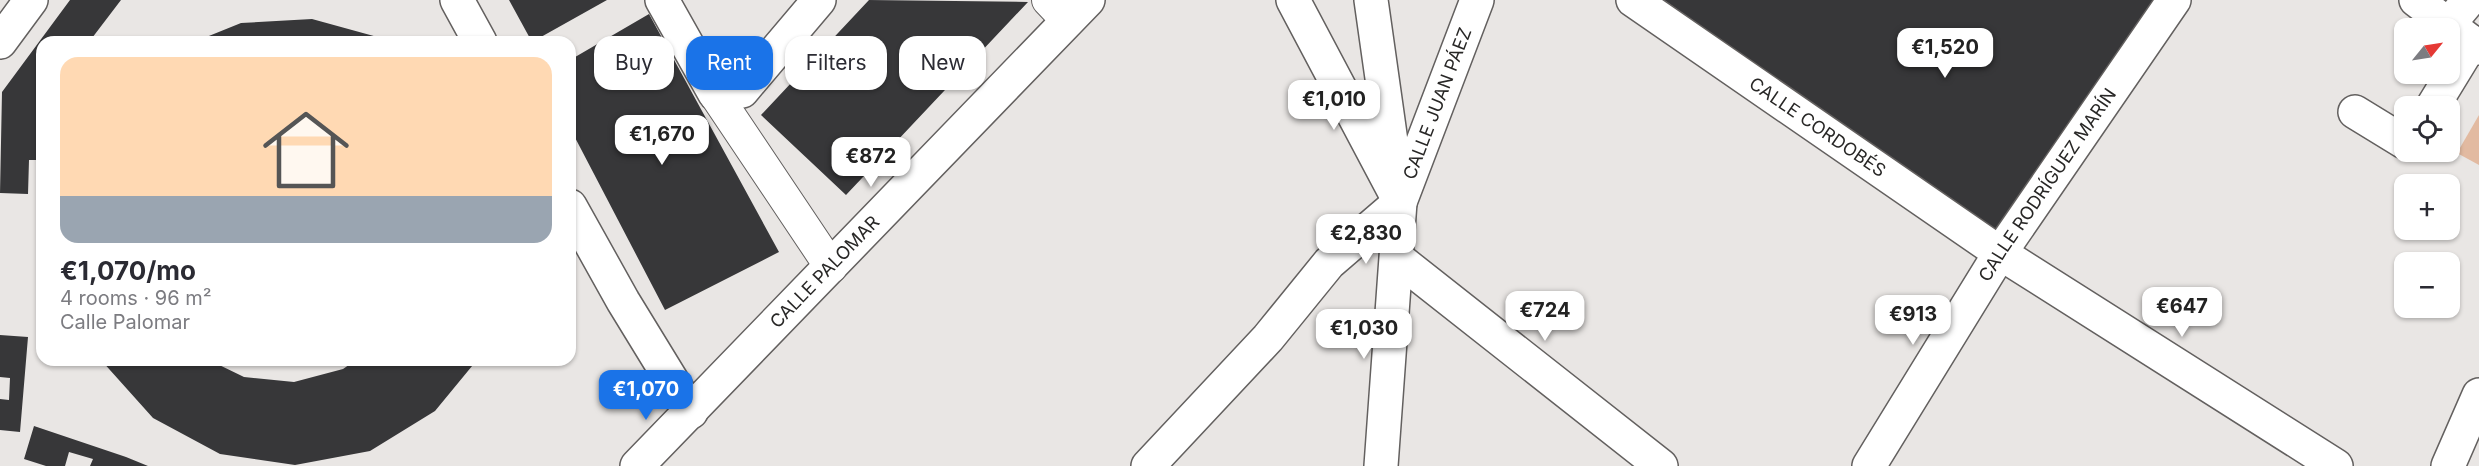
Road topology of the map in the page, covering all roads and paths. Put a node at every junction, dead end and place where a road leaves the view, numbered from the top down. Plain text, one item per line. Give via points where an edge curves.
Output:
1 (31, 0) edge
2 (457, 0) edge
3 (662, 0) edge
4 (819, 0) edge
5 (1293, 0) edge
6 (1371, 0) edge
7 (1477, 0) edge
8 (1633, 0) edge
9 (2174, 0) edge
10 (2416, 0) edge
11 (1068, 7) edge
12 (2467, 28) edge
13 (477, 36) edge
14 (0, 42) edge
15 (715, 94) junction
16 (2437, 96) edge
17 (2355, 112) dead end
18 (2394, 136) edge
19 (1400, 202) junction
20 (576, 217) edge
21 (2000, 253) junction
22 (1397, 258) junction
23 (831, 267) junction
24 (2479, 394) edge
25 (691, 412) junction
26 (637, 466) edge
27 (1148, 466) edge
28 (1381, 466) edge
29 (1661, 466) edge
30 (1869, 466) edge
31 (2336, 466) edge
32 (2448, 466) edge

1 - 14 street
2 - 13 street
3 - 15 street
4 - 15 street via 742,91
5 - 19 street
6 - 19 street
7 - 19 street, CALLE JUAN PÁEZ
8 - 21 street, CALLE CORDOBÉS
9 - 21 street, CALLE RODRÍGUEZ MARÍN
10 - 12 street
11 - 23 street, CALLE PALOMAR
12 - 16 street
15 - 23 street
17 - 18 street
19 - 22 street
19 - 27 street, CALLE JUAN PÁEZ via 1329,263 1268,338
20 - 25 street
21 - 30 street, CALLE RODRÍGUEZ MARÍN
21 - 31 street, CALLE CORDOBÉS
22 - 28 street
22 - 29 street
23 - 25 street, CALLE PALOMAR
24 - 32 street
25 - 26 street, CALLE PALOMAR

